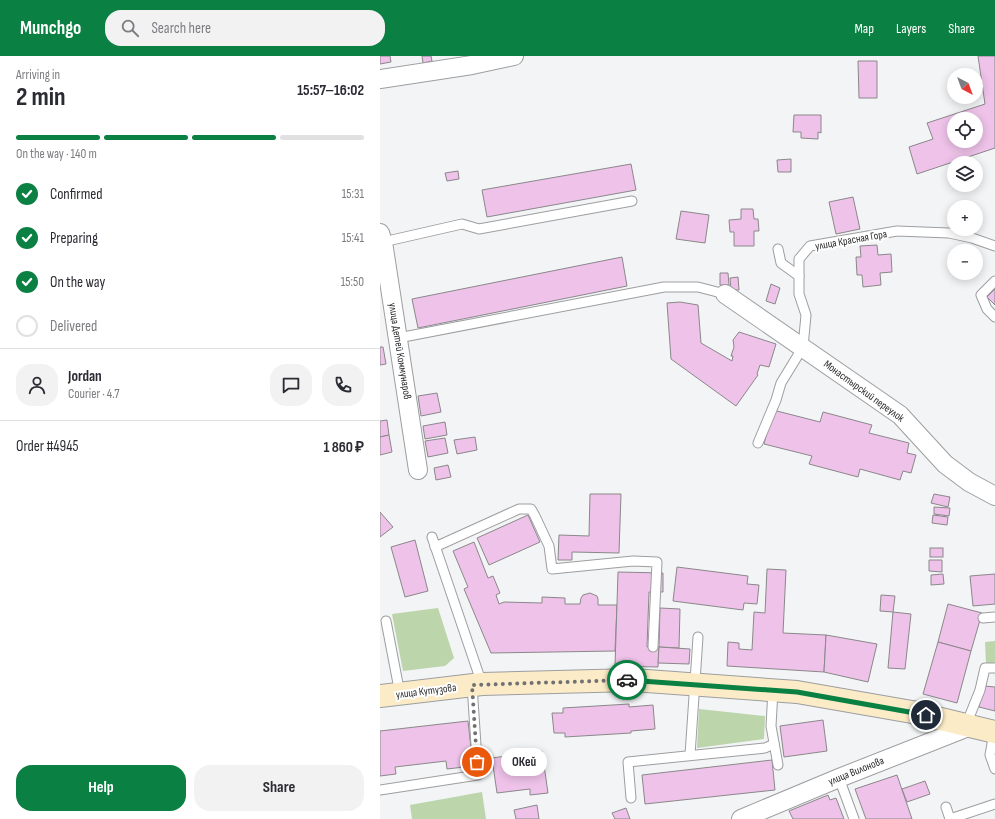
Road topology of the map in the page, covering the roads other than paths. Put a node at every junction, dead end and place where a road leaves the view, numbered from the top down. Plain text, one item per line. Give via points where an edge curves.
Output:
1 (514, 56) edge
2 (380, 79) edge
3 (632, 201) dead end
4 (382, 237) edge
5 (995, 246) edge
6 (778, 249) dead end
7 (384, 274) edge
8 (800, 276) junction
9 (995, 281) edge
10 (725, 294) joint
11 (995, 317) edge
12 (398, 338) junction
13 (803, 347) junction
14 (758, 443) dead end
15 (418, 470) dead end
16 (995, 496) edge
17 (432, 538) dead end
18 (435, 547) junction
19 (995, 617) edge
20 (983, 618) dead end
21 (386, 621) dead end
22 (698, 638) dead end
23 (653, 647) dead end
24 (995, 668) edge
25 (694, 684) junction
26 (477, 685) junction
27 (773, 690) junction
28 (390, 695) edge
29 (968, 725) junction
30 (994, 732) edge
31 (774, 744) junction
32 (690, 755) junction
33 (778, 765) dead end
34 (995, 769) edge
35 (839, 778) junction
36 (380, 790) edge
37 (631, 798) dead end
38 (995, 804) edge
39 (946, 807) dead end
40 (741, 819) edge
41 (854, 819) edge
42 (950, 819) edge

1 - 2 street
3 - 4 lane via 479,229 462,224
4 - 7 street, улица Детей Коммунаров
5 - 8 lane, улица Красная Гора via 949,233 897,231 810,246 799,259
6 - 8 lane via 781,263
7 - 12 street, улица Детей Коммунаров
8 - 13 lane, улица Красная Гора via 799,294 806,315
9 - 11 lane via 981,295 987,309
10 - 12 lane via 698,288 664,286
10 - 13 street, Монастырский переулок
12 - 15 street, улица Детей Коммунаров
13 - 14 lane via 781,383
13 - 16 street, Монастырский переулок via 900,415 945,464 969,482
17 - 18 lane
18 - 23 lane via 519,509 531,509 549,546 552,569 634,561 657,562
18 - 26 lane
19 - 20 lane
21 - 28 lane
22 - 25 lane
24 - 29 lane via 984,668 980,690
25 - 26 main road, улица Кутузова via 652,675 633,680
25 - 27 main road, улица Кутузова
25 - 32 lane
26 - 28 main road, улица Кутузова
26 - 36 lane via 478,775
27 - 29 main road, улица Кутузова via 889,708
27 - 31 lane via 771,726
29 - 30 main road, улица Кутузова
29 - 35 street, улица Вилонова
30 - 34 lane via 990,755
31 - 32 lane via 765,748
31 - 33 lane
32 - 37 lane via 628,762
35 - 40 street, улица Вилонова
35 - 41 lane
38 - 42 lane
39 - 42 lane

